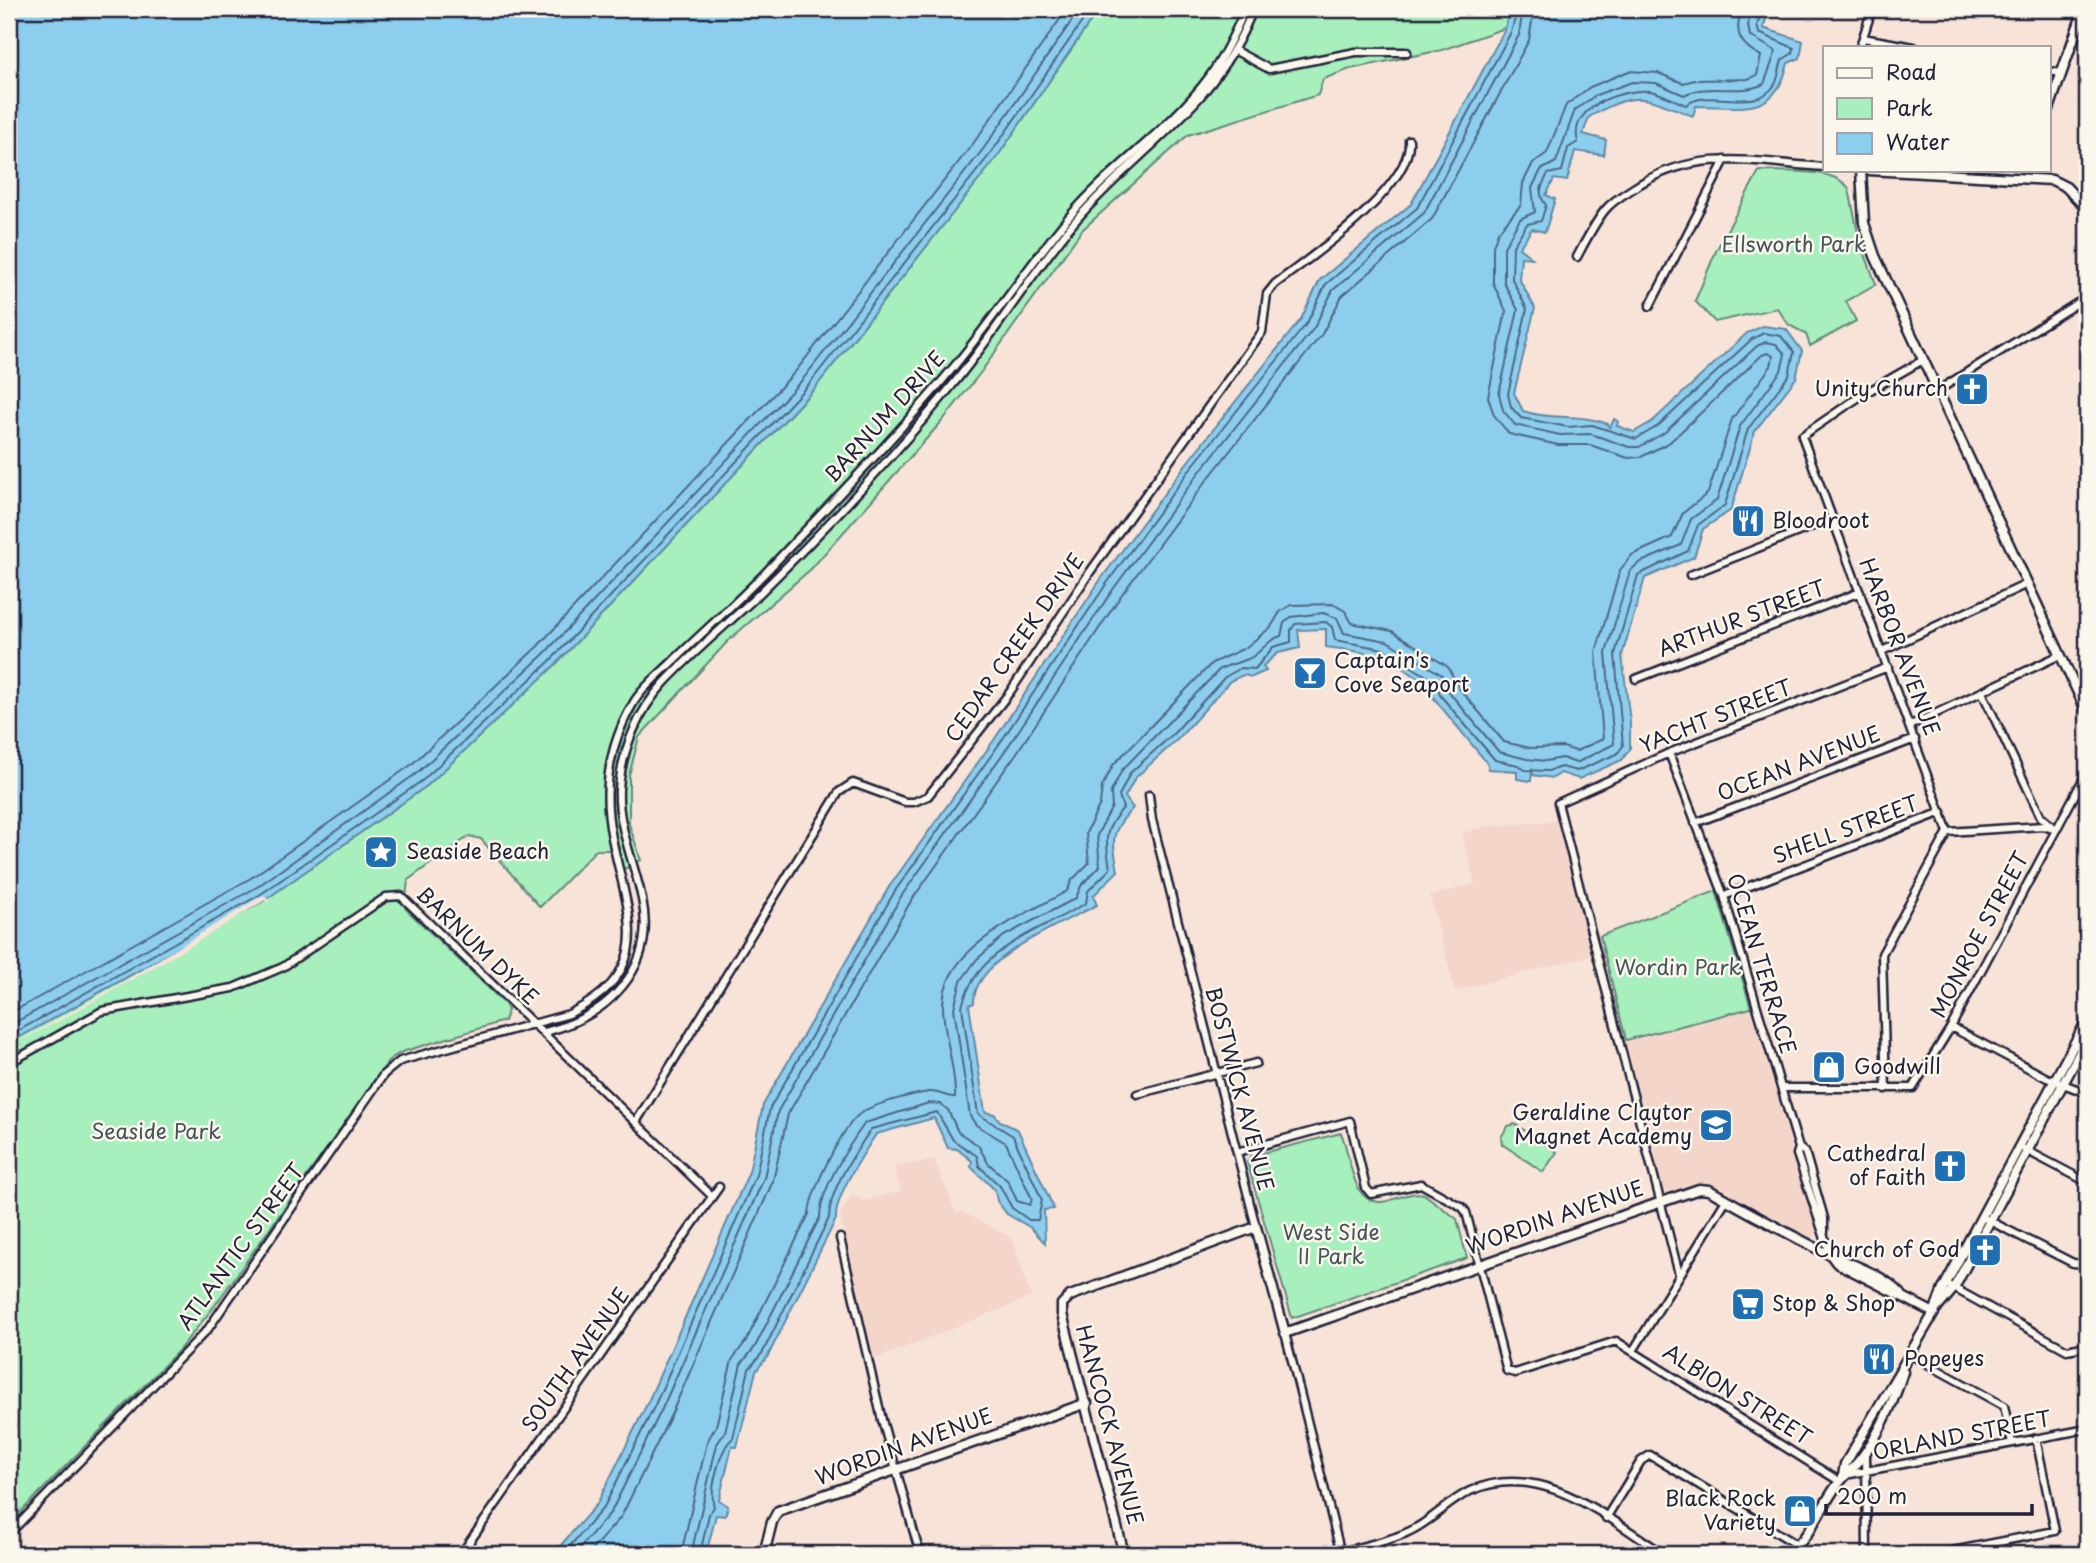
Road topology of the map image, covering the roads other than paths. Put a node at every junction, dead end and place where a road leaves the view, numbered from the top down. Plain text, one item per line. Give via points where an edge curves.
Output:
1 (1245, 9) edge
2 (1253, 9) edge
3 (1872, 9) edge
4 (2084, 9) edge
5 (1863, 38) junction
6 (1860, 46) edge
7 (1908, 46) edge
8 (1232, 49) junction
9 (1407, 52) dead end
10 (2050, 71) edge
11 (2061, 73) junction
12 (2050, 106) edge
13 (1409, 140) dead end
14 (1725, 160) junction
15 (1823, 165) edge
16 (1861, 172) edge
17 (1945, 172) edge
18 (2027, 174) edge
19 (2087, 209) edge
20 (1577, 257) dead end
21 (2087, 297) edge
22 (1650, 306) dead end
23 (1923, 360) junction
24 (1937, 391) junction
25 (1832, 519) junction
26 (1690, 575) dead end
27 (2027, 584) junction
28 (1860, 592) junction
29 (1882, 652) junction
30 (2060, 655) junction
31 (1888, 667) junction
32 (1636, 678) dead end
33 (2087, 689) edge
34 (1982, 692) junction
35 (2078, 693) junction
36 (2087, 712) edge
37 (1911, 725) junction
38 (1915, 738) junction
39 (1669, 753) junction
40 (2087, 772) edge
41 (1149, 795) dead end
42 (1942, 812) junction
43 (1695, 823) junction
44 (2056, 830) junction
45 (1948, 832) junction
46 (632, 860) junction
47 (619, 864) junction
48 (639, 887) junction
49 (626, 891) junction
50 (1724, 897) junction
51 (2087, 1020) edge
52 (534, 1026) junction
53 (1951, 1027) junction
54 (545, 1032) junction
55 (2087, 1039) edge
56 (400, 1061) joint
57 (9, 1063) edge
58 (1256, 1063) dead end
59 (1216, 1073) junction
60 (2054, 1080) junction
61 (2064, 1082) junction
62 (1781, 1087) junction
63 (1886, 1089) junction
64 (2087, 1093) edge
65 (1137, 1094) dead end
66 (636, 1122) junction
67 (2019, 1146) junction
68 (2028, 1151) junction
69 (1237, 1152) junction
70 (2087, 1182) edge
71 (719, 1186) dead end
72 (712, 1196) junction
73 (1662, 1199) junction
74 (1726, 1200) junction
75 (1981, 1217) junction
76 (1990, 1220) junction
77 (1256, 1227) junction
78 (840, 1238) dead end
79 (1830, 1254) junction
80 (1479, 1263) junction
81 (2087, 1264) edge
82 (1679, 1274) junction
83 (1946, 1283) junction
84 (1954, 1288) junction
85 (1934, 1312) junction
86 (1285, 1333) junction
87 (2087, 1346) edge
88 (1633, 1350) junction
89 (1911, 1355) junction
90 (1905, 1366) junction
91 (1087, 1403) junction
92 (2087, 1429) edge
93 (2036, 1438) junction
94 (2012, 1443) junction
95 (1866, 1448) junction
96 (897, 1469) junction
97 (1867, 1472) junction
98 (1841, 1478) junction
99 (1606, 1518) junction
100 (9, 1534) edge
101 (1799, 1550) edge
102 (1341, 1553) edge
103 (461, 1554) edge
104 (764, 1554) edge
105 (920, 1554) edge
106 (1124, 1554) edge
107 (1664, 1554) edge
108 (1788, 1554) edge
109 (1867, 1554) edge
110 (1937, 1554) edge

1 - 8 street, BARNUM DRIVE
2 - 8 street, BARNUM DRIVE
3 - 5 street
4 - 11 street
5 - 6 street
5 - 7 street
8 - 9 street via 1269,69 1356,52
8 - 46 street, BARNUM DRIVE via 1192,109 1079,217 967,367 874,474 650,698 629,740 620,789
8 - 47 street, BARNUM DRIVE via 1185,104 1072,214 952,369 876,457 636,699 618,734 607,780
10 - 11 street
11 - 12 street
13 - 66 street, CEDAR CREEK DRIVE via 1406,164 1371,207 1267,294 1262,332 1090,572 1035,658 928,796 905,802 853,782 839,792
14 - 15 street
14 - 20 street via 1681,164 1622,196 1605,210
14 - 22 street
16 - 23 street via 1869,243
17 - 18 street
18 - 19 street via 2062,184
21 - 24 street
23 - 24 street
23 - 25 street, HARBOR AVENUE via 1802,436
24 - 27 street
25 - 26 street
25 - 28 street, HARBOR AVENUE
27 - 29 street
27 - 30 street
28 - 29 street, HARBOR AVENUE
28 - 32 street, ARTHUR STREET
29 - 31 street, HARBOR AVENUE
30 - 34 street
30 - 35 street
31 - 37 street, HARBOR AVENUE
31 - 39 street, YACHT STREET
33 - 35 street
34 - 37 street
34 - 44 street via 2041,817
35 - 36 street
37 - 38 street, HARBOR AVENUE
38 - 42 street, HARBOR AVENUE
38 - 43 street, OCEAN AVENUE
39 - 43 street, OCEAN TERRACE
39 - 73 street, YACHT STREET via 1558,803
40 - 44 street, MONROE STREET
41 - 59 street, BOSTWICK AVENUE
42 - 45 street, HARBOR AVENUE
42 - 50 street, SHELL STREET
43 - 50 street, OCEAN TERRACE
44 - 45 street via 2043,826
44 - 53 street, MONROE STREET
45 - 63 street via 1882,954
46 - 47 street
46 - 48 street, BARNUM DRIVE
47 - 49 street, BARNUM DRIVE
48 - 49 street
48 - 54 street, BARNUM DRIVE via 645,919 643,939 627,980 595,1013
49 - 52 street, BARNUM DRIVE via 631,928 626,957 613,981 589,1004
50 - 62 street, OCEAN TERRACE
51 - 60 street
52 - 54 street, BARNUM DYKE
52 - 56 street, BARNUM DRIVE
52 - 57 street, BARNUM DYKE via 406,899 394,896 381,900 283,967 233,988 102,1011
53 - 60 street
53 - 63 street, MONROE STREET via 1913,1088
54 - 66 street, BARNUM DYKE
55 - 61 street
56 - 100 street, ATLANTIC STREET via 384,1074 208,1329
58 - 59 street
59 - 65 street
59 - 69 street, BOSTWICK AVENUE
60 - 61 street
60 - 67 street
61 - 64 street
61 - 68 street
62 - 63 street
62 - 79 street, OCEAN TERRACE via 1800,1148 1797,1154
66 - 72 street, BARNUM DYKE
67 - 68 street
67 - 75 street
68 - 70 street
68 - 76 street
69 - 77 street, BOSTWICK AVENUE
69 - 80 street via 1350,1121 1366,1188 1378,1195 1420,1184 1462,1207
71 - 72 street, SOUTH AVENUE
72 - 103 street, SOUTH AVENUE
73 - 74 street, WORDIN AVENUE via 1699,1189
73 - 80 street, WORDIN AVENUE
73 - 82 street
74 - 79 street, WORDIN AVENUE
74 - 82 street
75 - 76 street
75 - 83 street
76 - 81 street via 2073,1263
76 - 84 street
77 - 86 street, BOSTWICK AVENUE
77 - 91 street, HANCOCK AVENUE via 1070,1296 1062,1304
78 - 96 street
79 - 85 street, WORDIN AVENUE
80 - 86 street, WORDIN AVENUE
80 - 88 street, ALBION STREET via 1507,1371 1515,1373 1616,1341
82 - 88 street
83 - 84 street
83 - 85 street
84 - 85 street
84 - 87 street via 2067,1350
85 - 89 street
86 - 102 street, BOSTWICK AVENUE
88 - 98 street, ALBION STREET
89 - 90 street
89 - 94 street via 2004,1406
90 - 95 street via 1896,1396
90 - 98 street via 1886,1389 1844,1464
91 - 96 street, WORDIN AVENUE
91 - 106 street, HANCOCK AVENUE
92 - 93 street, ORLAND STREET
93 - 94 street, ORLAND STREET
93 - 110 street via 2055,1531
94 - 97 street, ORLAND STREET
95 - 97 street
95 - 98 street
96 - 104 street, WORDIN AVENUE via 778,1511
96 - 105 street
97 - 98 street, ORLAND STREET
97 - 109 street
98 - 101 street
99 - 101 street via 1641,1461 1650,1455
99 - 102 street via 1557,1489 1528,1482 1499,1483 1468,1492 1408,1532
99 - 107 street
101 - 108 street

